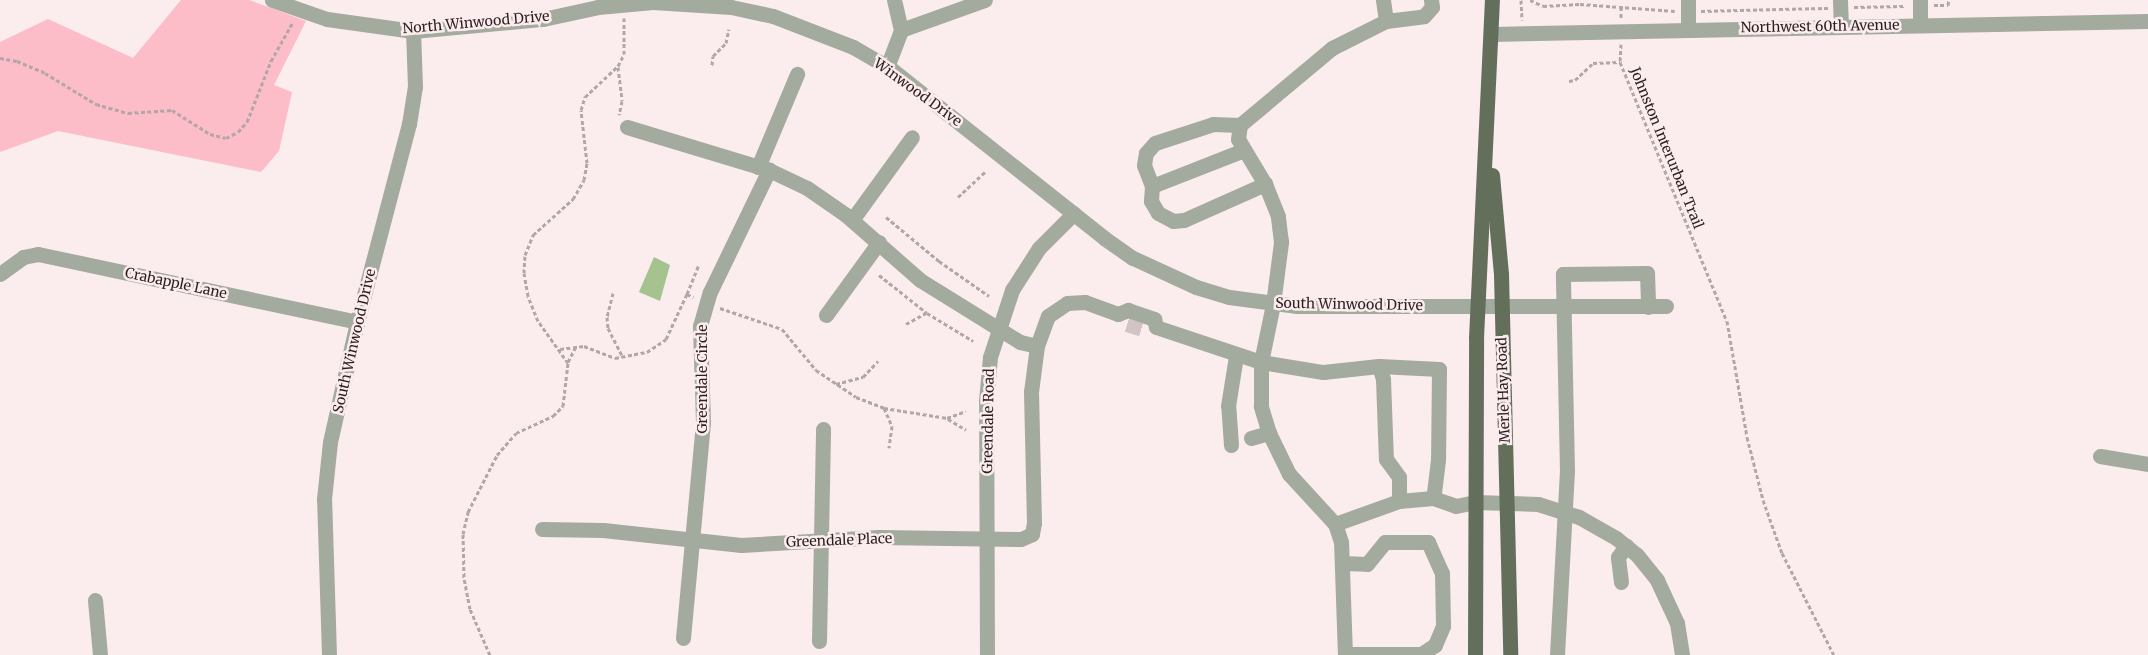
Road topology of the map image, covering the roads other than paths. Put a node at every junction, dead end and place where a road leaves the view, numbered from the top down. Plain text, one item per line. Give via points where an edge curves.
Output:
1 (272, 0) edge
2 (894, 0) edge
3 (985, 0) edge
4 (1383, 0) edge
5 (1431, 0) edge
6 (1492, 0) edge
7 (653, 2) joint
8 (1920, 3) edge
9 (617, 4) edge
10 (1840, 4) edge
11 (1688, 6) edge
12 (1386, 21) junction
13 (2148, 21) edge
14 (1920, 23) junction
15 (1840, 25) junction
16 (1688, 29) junction
17 (412, 30) junction
18 (901, 30) junction
19 (1492, 34) junction
20 (887, 67) junction
21 (797, 74) dead end
22 (1240, 125) junction
23 (1488, 126) junction
24 (627, 127) road end
25 (912, 137) dead end
26 (1244, 150) junction
27 (1002, 155) joint
28 (763, 169) junction
29 (1265, 184) junction
30 (1152, 186) junction
31 (1074, 214) junction
32 (852, 220) junction
33 (879, 242) junction
34 (0, 274) edge
35 (1274, 304) junction
36 (1477, 305) junction
37 (1501, 305) junction
38 (1666, 306) dead end
39 (1648, 307) junction
40 (1562, 308) junction
41 (826, 315) dead end
42 (356, 322) junction
43 (998, 328) junction
44 (1037, 346) junction
45 (1236, 356) junction
46 (1261, 362) junction
47 (1379, 366) junction
48 (823, 429) dead end
49 (1269, 433) junction
50 (1251, 438) dead end
51 (1231, 446) dead end
52 (2100, 456) dead end
53 (2148, 464) edge
54 (1433, 498) junction
55 (1399, 501) junction
56 (1507, 501) junction
57 (1475, 502) junction
58 (1563, 512) junction
59 (1335, 524) junction
60 (542, 529) dead end
61 (820, 538) junction
62 (987, 539) junction
63 (692, 541) junction
64 (1626, 546) junction
65 (1342, 563) junction
66 (1621, 582) dead end
67 (95, 600) dead end
68 (683, 638) dead end
69 (819, 641) dead end
70 (100, 655) edge
71 (329, 655) edge
72 (987, 655) edge
73 (1345, 655) edge
74 (1475, 655) edge
75 (1510, 655) edge
76 (1557, 655) edge
77 (1682, 655) edge

1 - 17 street, North Winwood Drive via 327,19
2 - 18 street
3 - 18 street
4 - 12 street
5 - 12 street via 1432,7 1424,16
6 - 19 main road, Merle Hay Road
7 - 9 street, North Winwood Drive
7 - 20 street, Winwood Drive via 731,8 773,16 822,33
8 - 14 street
9 - 17 street, North Winwood Drive via 543,19
10 - 15 street
11 - 16 street
12 - 22 street via 1332,48
13 - 14 street, Northwest 60th Avenue
14 - 15 street, Northwest 60th Avenue
15 - 16 street, Northwest 60th Avenue
16 - 19 street, Northwest 60th Avenue
17 - 42 street, South Winwood Drive via 414,87 409,124
18 - 20 street
19 - 23 main road, Merle Hay Road
20 - 27 street, Winwood Drive
21 - 28 street, Greendale Circle
22 - 26 street via 1238,139
22 - 30 street via 1213,124 1154,144 1146,153 1144,165
23 - 36 main road, Merle Hay Road
23 - 37 main road, Merle Hay Road
24 - 28 street
25 - 32 street
26 - 29 street
26 - 30 street
27 - 31 street, South Winwood Drive
28 - 32 street via 807,188
28 - 63 street, Greendale Circle via 706,302 700,326 703,422
29 - 30 street via 1184,220 1173,221 1158,213 1151,201
29 - 35 street via 1278,216 1281,242
31 - 35 street, South Winwood Drive via 1133,258 1164,274 1229,297
31 - 43 street, Greendale Road via 1039,248 1012,290
32 - 33 street
33 - 41 street
33 - 43 street via 920,280
34 - 42 street, Crabapple Lane via 23,257 38,254
35 - 36 street, South Winwood Drive
35 - 46 street
36 - 37 street, South Winwood Drive
36 - 57 main road, Merle Hay Road
37 - 40 street, South Winwood Drive
37 - 56 main road, Merle Hay Road
38 - 39 street, South Winwood Drive
39 - 40 street, South Winwood Drive
39 - 40 street via 1647,273 1620,273 1563,274
40 - 58 street via 1567,471
42 - 71 street, South Winwood Drive via 330,442 324,499
43 - 44 street via 1020,342
43 - 62 street, Greendale Road via 990,357 986,402
44 - 45 street via 1048,316 1068,303 1085,302 1123,319 1128,310 1146,316 1154,319 1150,328
44 - 62 street, Greendale Place via 1031,392 1032,534 1022,539
45 - 46 street
45 - 51 street via 1228,398
46 - 47 street via 1323,372
46 - 49 street via 1261,406
47 - 54 street via 1439,369 1438,460
47 - 55 street via 1383,379 1386,459 1399,478
48 - 61 street
49 - 50 street
49 - 59 street via 1289,474
52 - 53 street
54 - 55 street
54 - 57 street via 1456,506
55 - 59 street
56 - 57 street
56 - 58 street via 1538,504
56 - 75 main road, Merle Hay Road
57 - 74 main road, Merle Hay Road
58 - 64 street via 1579,517
58 - 76 street
59 - 65 street via 1341,542
60 - 63 street, Greendale Place via 603,530
61 - 62 street, Greendale Place
61 - 63 street, Greendale Place via 741,545
61 - 69 street
62 - 72 street, Greendale Road
63 - 68 street
64 - 66 street via 1618,557
64 - 77 street via 1657,580 1672,608
65 - 73 street
65 - 73 street via 1367,564 1385,542 1428,542 1442,573 1444,626 1435,645 1422,654
67 - 70 street

